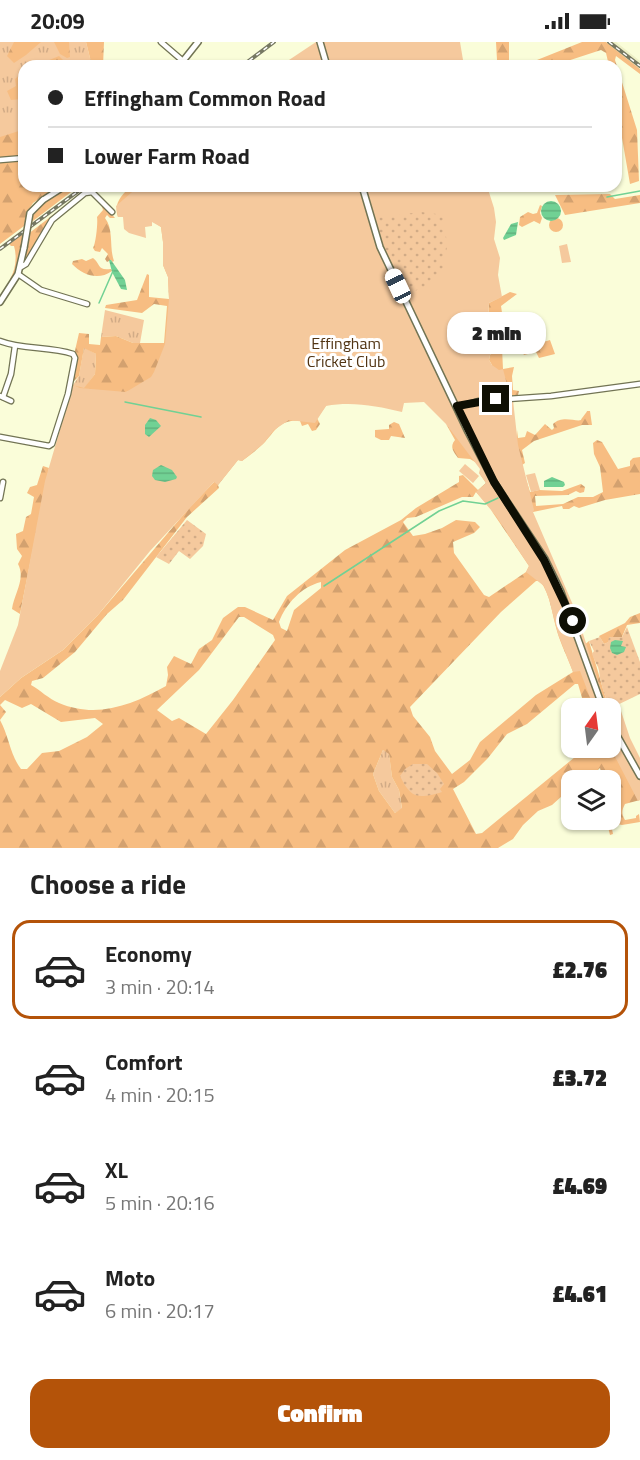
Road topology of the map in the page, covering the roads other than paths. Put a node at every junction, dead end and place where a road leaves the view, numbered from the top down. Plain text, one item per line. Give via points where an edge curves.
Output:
1 (160, 42) edge
2 (198, 42) edge
3 (320, 42) edge
4 (182, 60) edge
5 (184, 60) edge
6 (325, 60) edge
7 (18, 158) edge
8 (0, 160) edge
9 (56, 192) edge
10 (364, 192) edge
11 (112, 212) dead end
12 (21, 267) junction
13 (18, 274) junction
14 (0, 302) edge
15 (87, 304) dead end
16 (0, 341) edge
17 (15, 346) junction
18 (640, 384) edge
19 (1, 396) edge
20 (11, 401) dead end
21 (457, 406) junction
22 (0, 437) edge
23 (3, 482) dead end
24 (0, 498) edge
25 (599, 698) edge
26 (621, 742) edge
27 (640, 776) edge

1 - 4 street
2 - 5 street
3 - 6 street
7 - 8 street
9 - 12 street, bridge via 30,213
10 - 21 street via 380,248
11 - 12 street via 94,193 85,193 52,220
12 - 13 street
13 - 14 street
13 - 15 street via 41,290
16 - 17 street
17 - 19 street via 8,387
17 - 22 street via 65,352 75,358 52,444
18 - 21 street
19 - 20 street
21 - 25 street via 494,482 561,592
23 - 24 street
26 - 27 street

